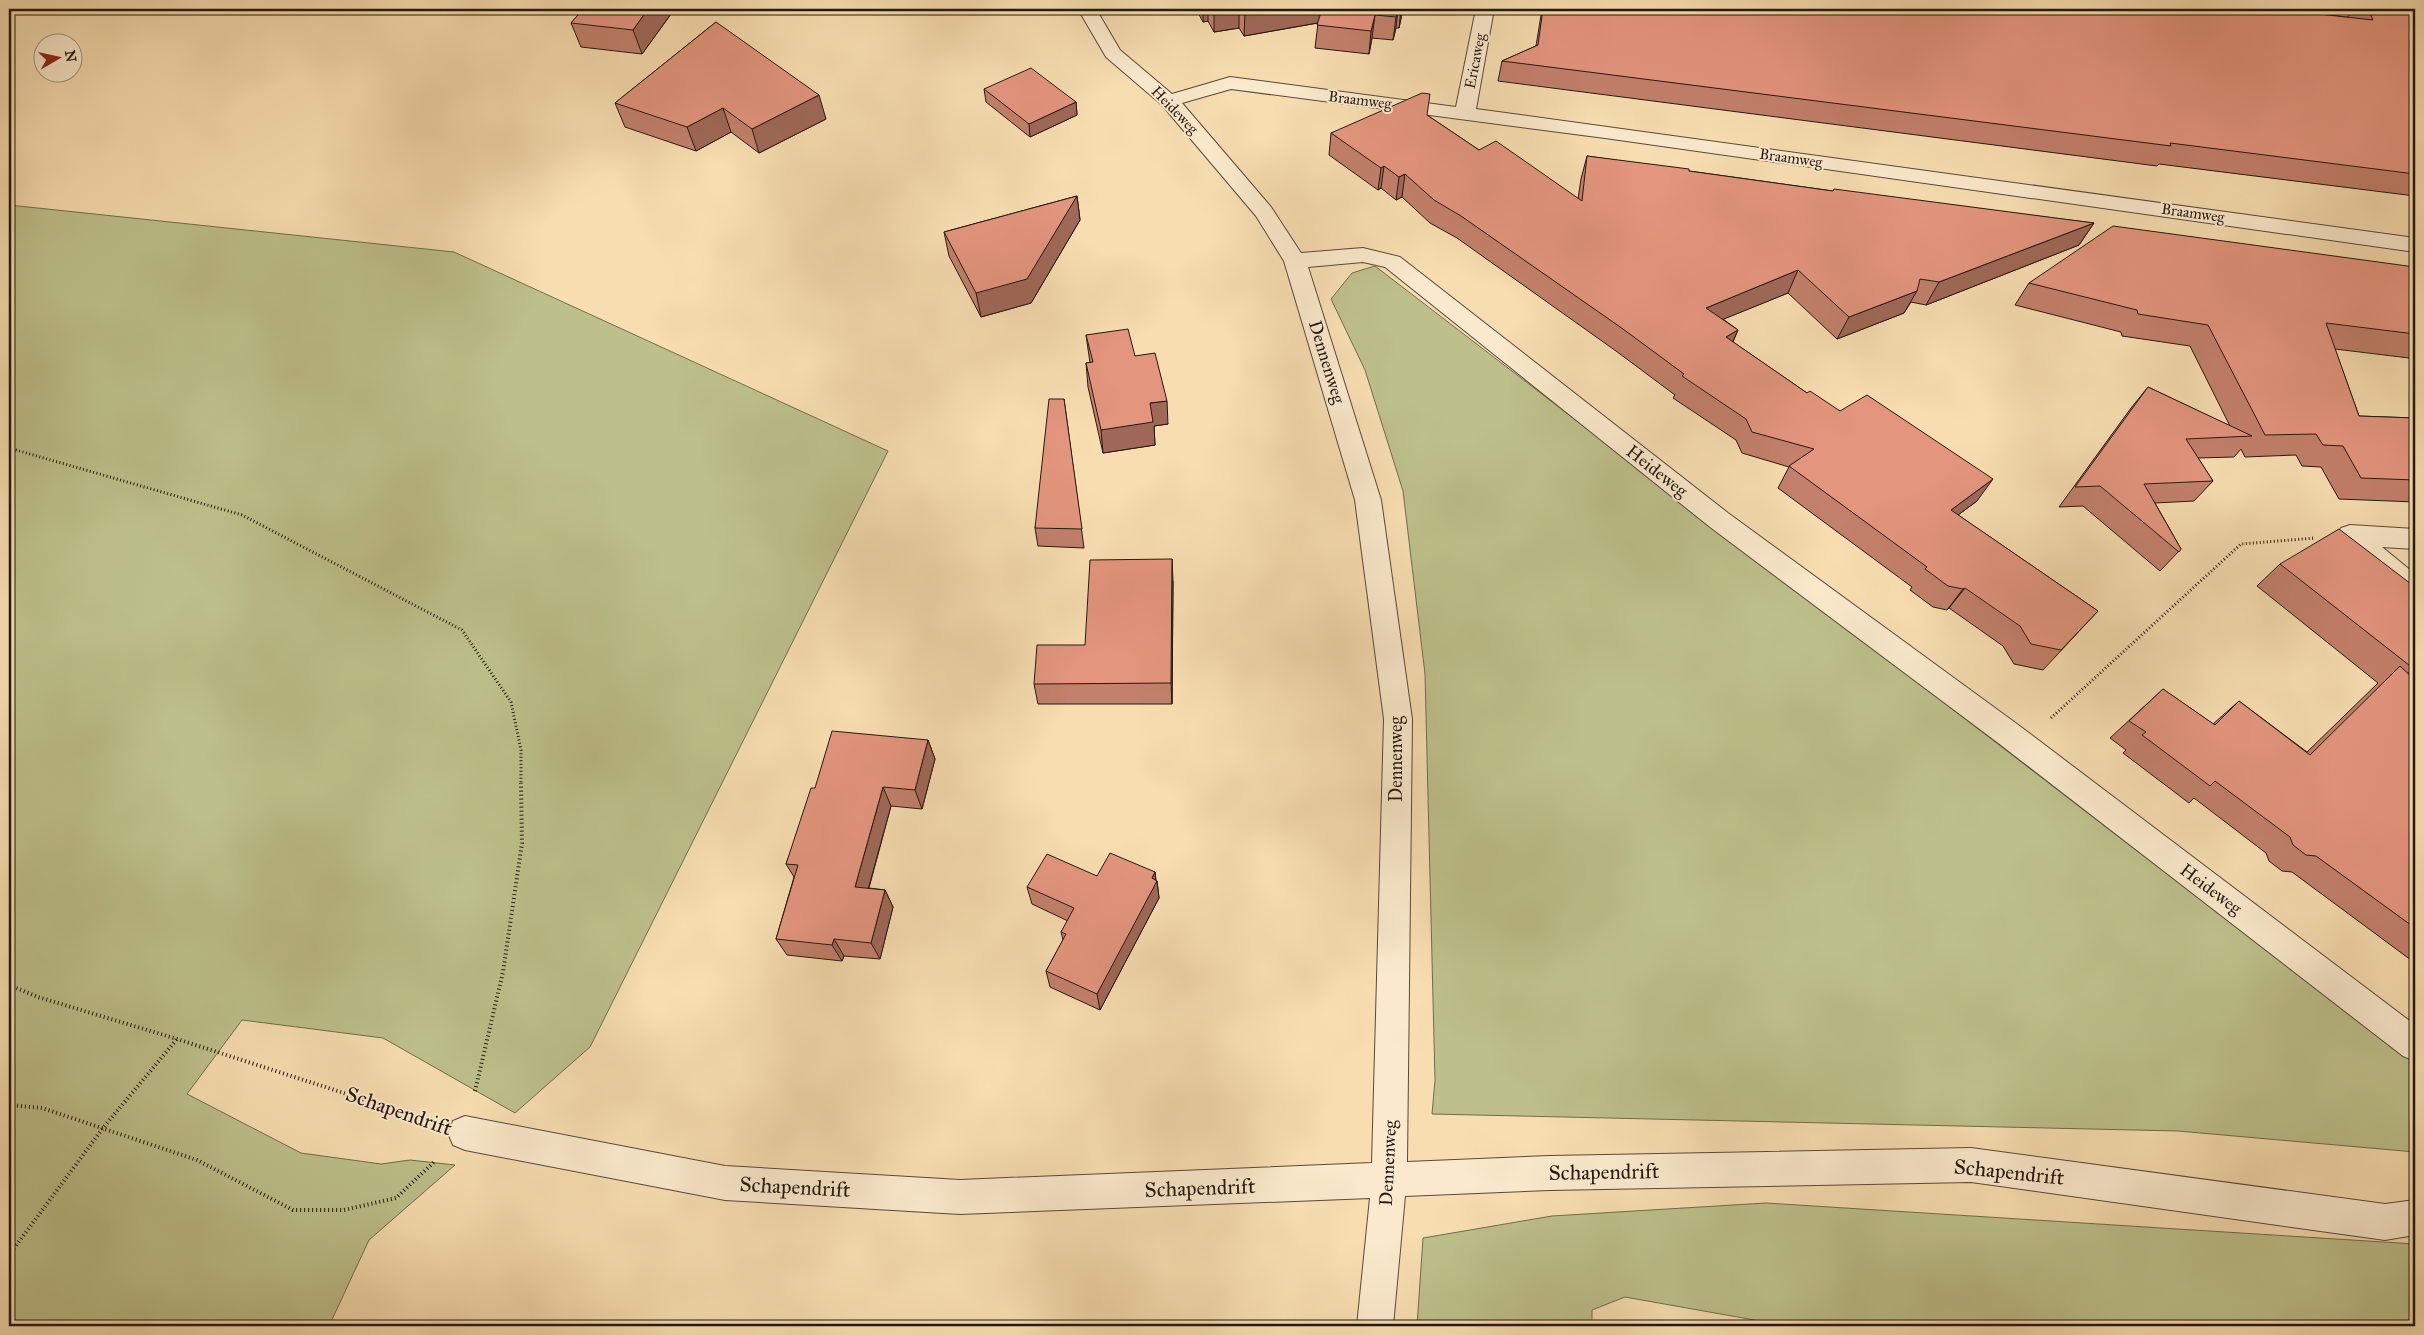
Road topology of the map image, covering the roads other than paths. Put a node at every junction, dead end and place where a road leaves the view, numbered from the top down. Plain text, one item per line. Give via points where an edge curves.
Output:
1 (1087, 9) edge
2 (1485, 9) edge
3 (1169, 101) junction
4 (1464, 113) junction
5 (1264, 212) joint
6 (2415, 245) edge
7 (1294, 261) junction
8 (2415, 539) edge
9 (2415, 590) edge
10 (2415, 1045) edge
11 (465, 1134) road end
12 (1389, 1180) junction
13 (2415, 1218) edge
14 (1375, 1326) edge

1 - 3 street, Heideweg via 1113,53
2 - 4 street, Ericaweg
3 - 4 street, Braamweg via 1230,83
3 - 5 street, Heideweg
4 - 6 street, Braamweg
5 - 7 street, Dennenweg
7 - 10 street, Heideweg via 1363,255 1392,262 1719,520 2006,733
7 - 12 street, Dennenweg via 1368,500 1398,719
8 - 9 street via 2350,535
11 - 12 street, Schapendrift via 725,1183 960,1197
12 - 13 street, Schapendrift via 1550,1172 1971,1165 2385,1222
12 - 14 street, Dennenweg

